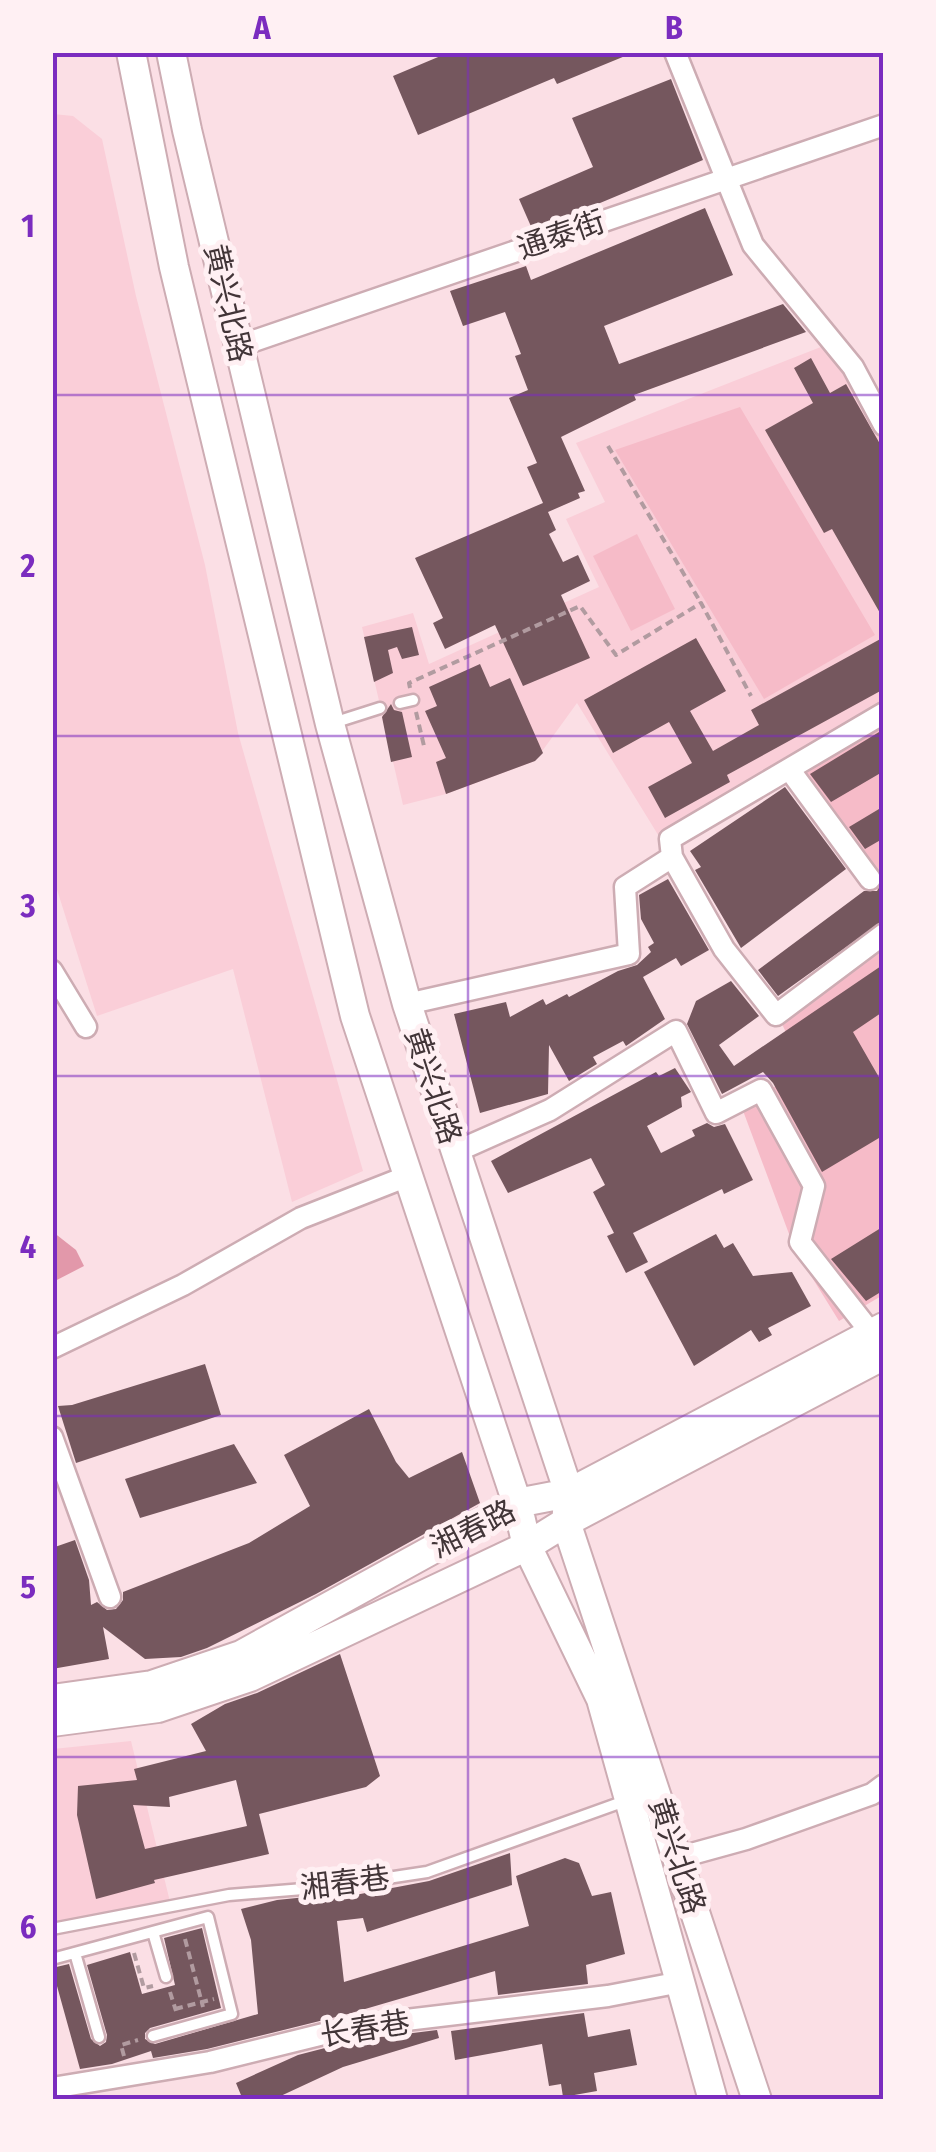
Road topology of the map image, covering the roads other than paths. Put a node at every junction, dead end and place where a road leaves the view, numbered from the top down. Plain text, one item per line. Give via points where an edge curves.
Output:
1 (130, 52) edge
2 (172, 52) edge
3 (674, 52) edge
4 (884, 125) edge
5 (726, 177) junction
6 (238, 346) junction
7 (884, 425) edge
8 (413, 700) road end
9 (400, 703) dead end
10 (380, 708) dead end
11 (884, 714) edge
12 (330, 724) junction
13 (789, 769) junction
14 (672, 858) junction
15 (870, 879) dead end
16 (884, 934) edge
17 (52, 972) edge
18 (407, 1004) junction
19 (86, 1027) dead end
20 (455, 1152) junction
21 (408, 1176) junction
22 (880, 1339) edge
23 (52, 1348) edge
24 (52, 1437) edge
25 (569, 1493) junction
26 (517, 1503) junction
27 (566, 1522) junction
28 (527, 1546) junction
29 (110, 1598) dead end
30 (52, 1699) edge
31 (52, 1722) edge
32 (884, 1785) edge
33 (629, 1800) junction
34 (678, 1858) junction
35 (139, 1912) junction
36 (52, 1928) edge
37 (148, 1933) junction
38 (76, 1953) junction
39 (52, 1959) edge
40 (166, 1980) road end
41 (680, 1982) junction
42 (153, 2036) road end
43 (99, 2037) dead end
44 (52, 2088) edge
45 (713, 2100) edge
46 (757, 2100) edge

1 - 21 main road, 黄兴北路 via 174,267 355,1016
2 - 6 main road, 黄兴北路
3 - 5 street
4 - 5 street, 通泰街
5 - 6 street, 通泰街
5 - 7 street via 752,245 854,367
6 - 12 main road, 黄兴北路
8 - 9 lane
10 - 12 lane
11 - 13 street
12 - 18 main road, 黄兴北路
13 - 14 street via 670,839
13 - 15 street
14 - 16 street via 724,949 776,1015
14 - 18 street via 624,887 629,954
17 - 19 street
18 - 20 main road, 黄兴北路
20 - 22 street via 550,1110 676,1032 716,1113 760,1090 814,1186 800,1242
20 - 25 main road, 黄兴北路
21 - 23 street via 301,1218
21 - 26 main road, 黄兴北路
22 - 25 main road, 湘春路
22 - 27 main road, 湘春路
24 - 29 street
25 - 26 main road, 湘春路
25 - 27 main road, 黄兴北路
26 - 28 main road, 黄兴北路
26 - 30 main road, 湘春路 via 241,1655 152,1685
27 - 28 main road, 湘春路
27 - 34 main road, 黄兴北路
28 - 31 main road, 湘春路 via 250,1677 158,1708
28 - 33 main road, 黄兴北路 via 601,1699
32 - 34 street
33 - 35 lane, 湘春巷 via 427,1872
33 - 41 main road, 黄兴北路
34 - 46 main road, 黄兴北路
35 - 36 lane, 湘春巷
35 - 37 lane
37 - 38 lane
37 - 40 lane
37 - 42 lane via 208,1917 232,2014
38 - 39 lane
38 - 43 lane
41 - 44 street, 长春巷 via 356,2026 210,2062
41 - 45 main road, 黄兴北路

